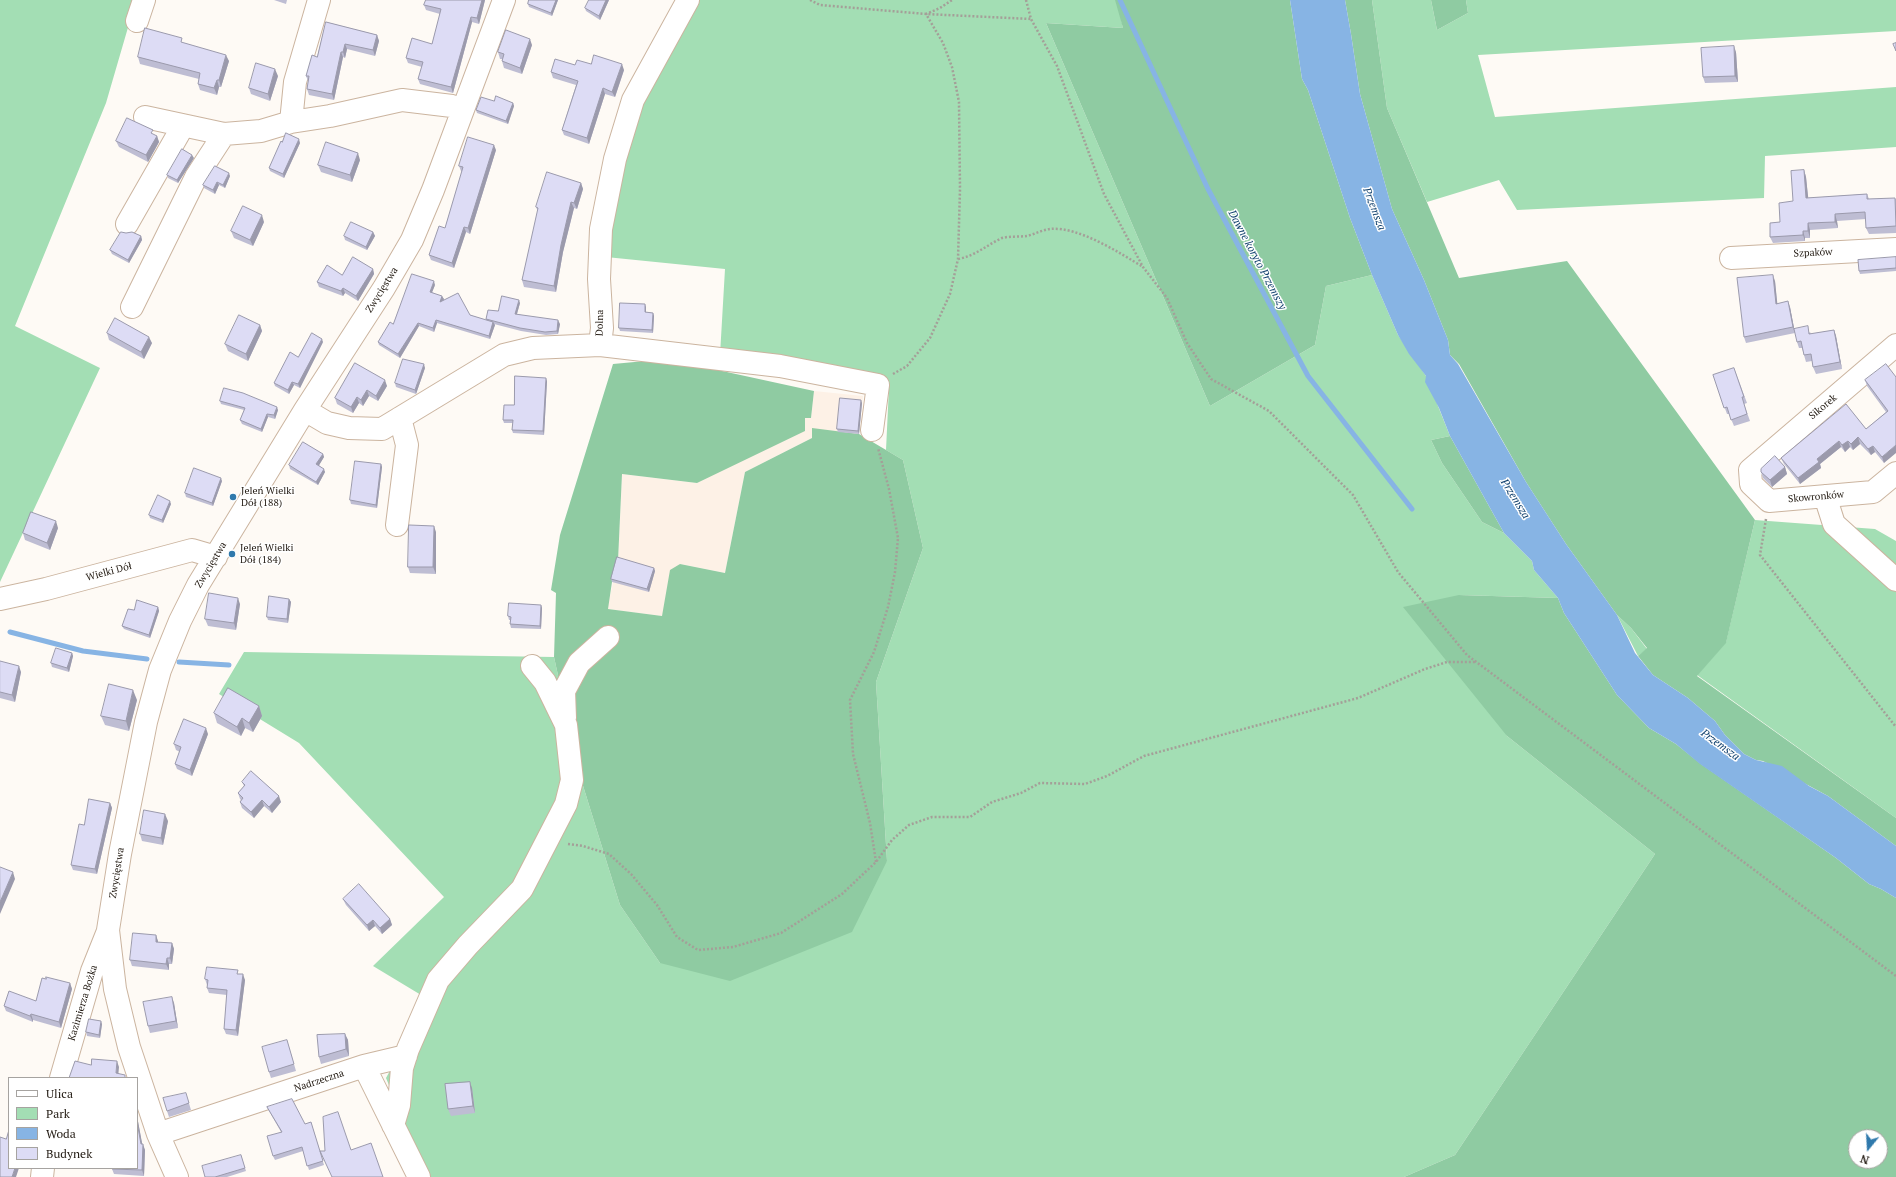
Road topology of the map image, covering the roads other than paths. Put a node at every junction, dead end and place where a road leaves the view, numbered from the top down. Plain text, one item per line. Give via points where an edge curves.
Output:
1 (144, 0) edge
2 (319, 0) edge
3 (504, 0) edge
4 (688, 0) edge
5 (137, 21) dead end
6 (463, 109) junction
7 (146, 117) dead end
8 (291, 122) junction
9 (183, 126) junction
10 (224, 134) junction
11 (127, 224) dead end
12 (1896, 249) edge
13 (1731, 258) dead end
14 (132, 307) dead end
15 (600, 345) junction
16 (1896, 345) edge
17 (305, 410) junction
18 (400, 418) junction
19 (872, 430) road end
20 (1896, 473) edge
21 (1825, 496) junction
22 (1769, 501) joint
23 (397, 525) dead end
24 (216, 557) junction
25 (1896, 580) edge
26 (0, 600) edge
27 (608, 637) dead end
28 (532, 666) dead end
29 (566, 725) junction
30 (108, 930) junction
31 (406, 1056) junction
32 (364, 1066) junction
33 (61, 1077) edge
34 (393, 1125) junction
35 (158, 1134) junction
36 (177, 1177) edge
37 (418, 1177) edge

1 - 5 street
2 - 8 street via 295,82
3 - 6 street, Zwycięstwa
4 - 15 street, Dolna via 633,100 616,159 601,229
6 - 8 street via 402,100
6 - 17 street, Zwycięstwa via 412,240
7 - 9 street
8 - 10 street via 261,131
9 - 10 street
9 - 11 street
10 - 14 street via 196,177
12 - 13 street, Szpaków
15 - 18 street, Dolna via 533,348 504,355
15 - 19 street via 780,366 878,384
16 - 22 street, Sikorek via 1750,470 1751,484
17 - 18 street, Dolna via 326,423 349,428 382,429
17 - 24 street, Zwycięstwa
18 - 23 street via 407,445
20 - 21 street, Skowronków via 1873,492
21 - 22 street, Skowronków
21 - 25 street via 1834,524
24 - 26 street, Wielki Dół via 192,550
24 - 30 street, Zwycięstwa via 180,621 160,670 135,773
27 - 29 street via 578,663 564,691
28 - 29 street via 544,682
29 - 31 street via 572,780 566,804 522,889 438,980
30 - 33 street, Kazimierza Bożka via 92,971
30 - 35 street, Zwycięstwa via 116,989 129,1047
31 - 32 street, Nadrzeczna
31 - 34 street via 402,1068 399,1105
32 - 34 street
32 - 35 street, Nadrzeczna
34 - 37 street
35 - 36 street, Zwycięstwa

